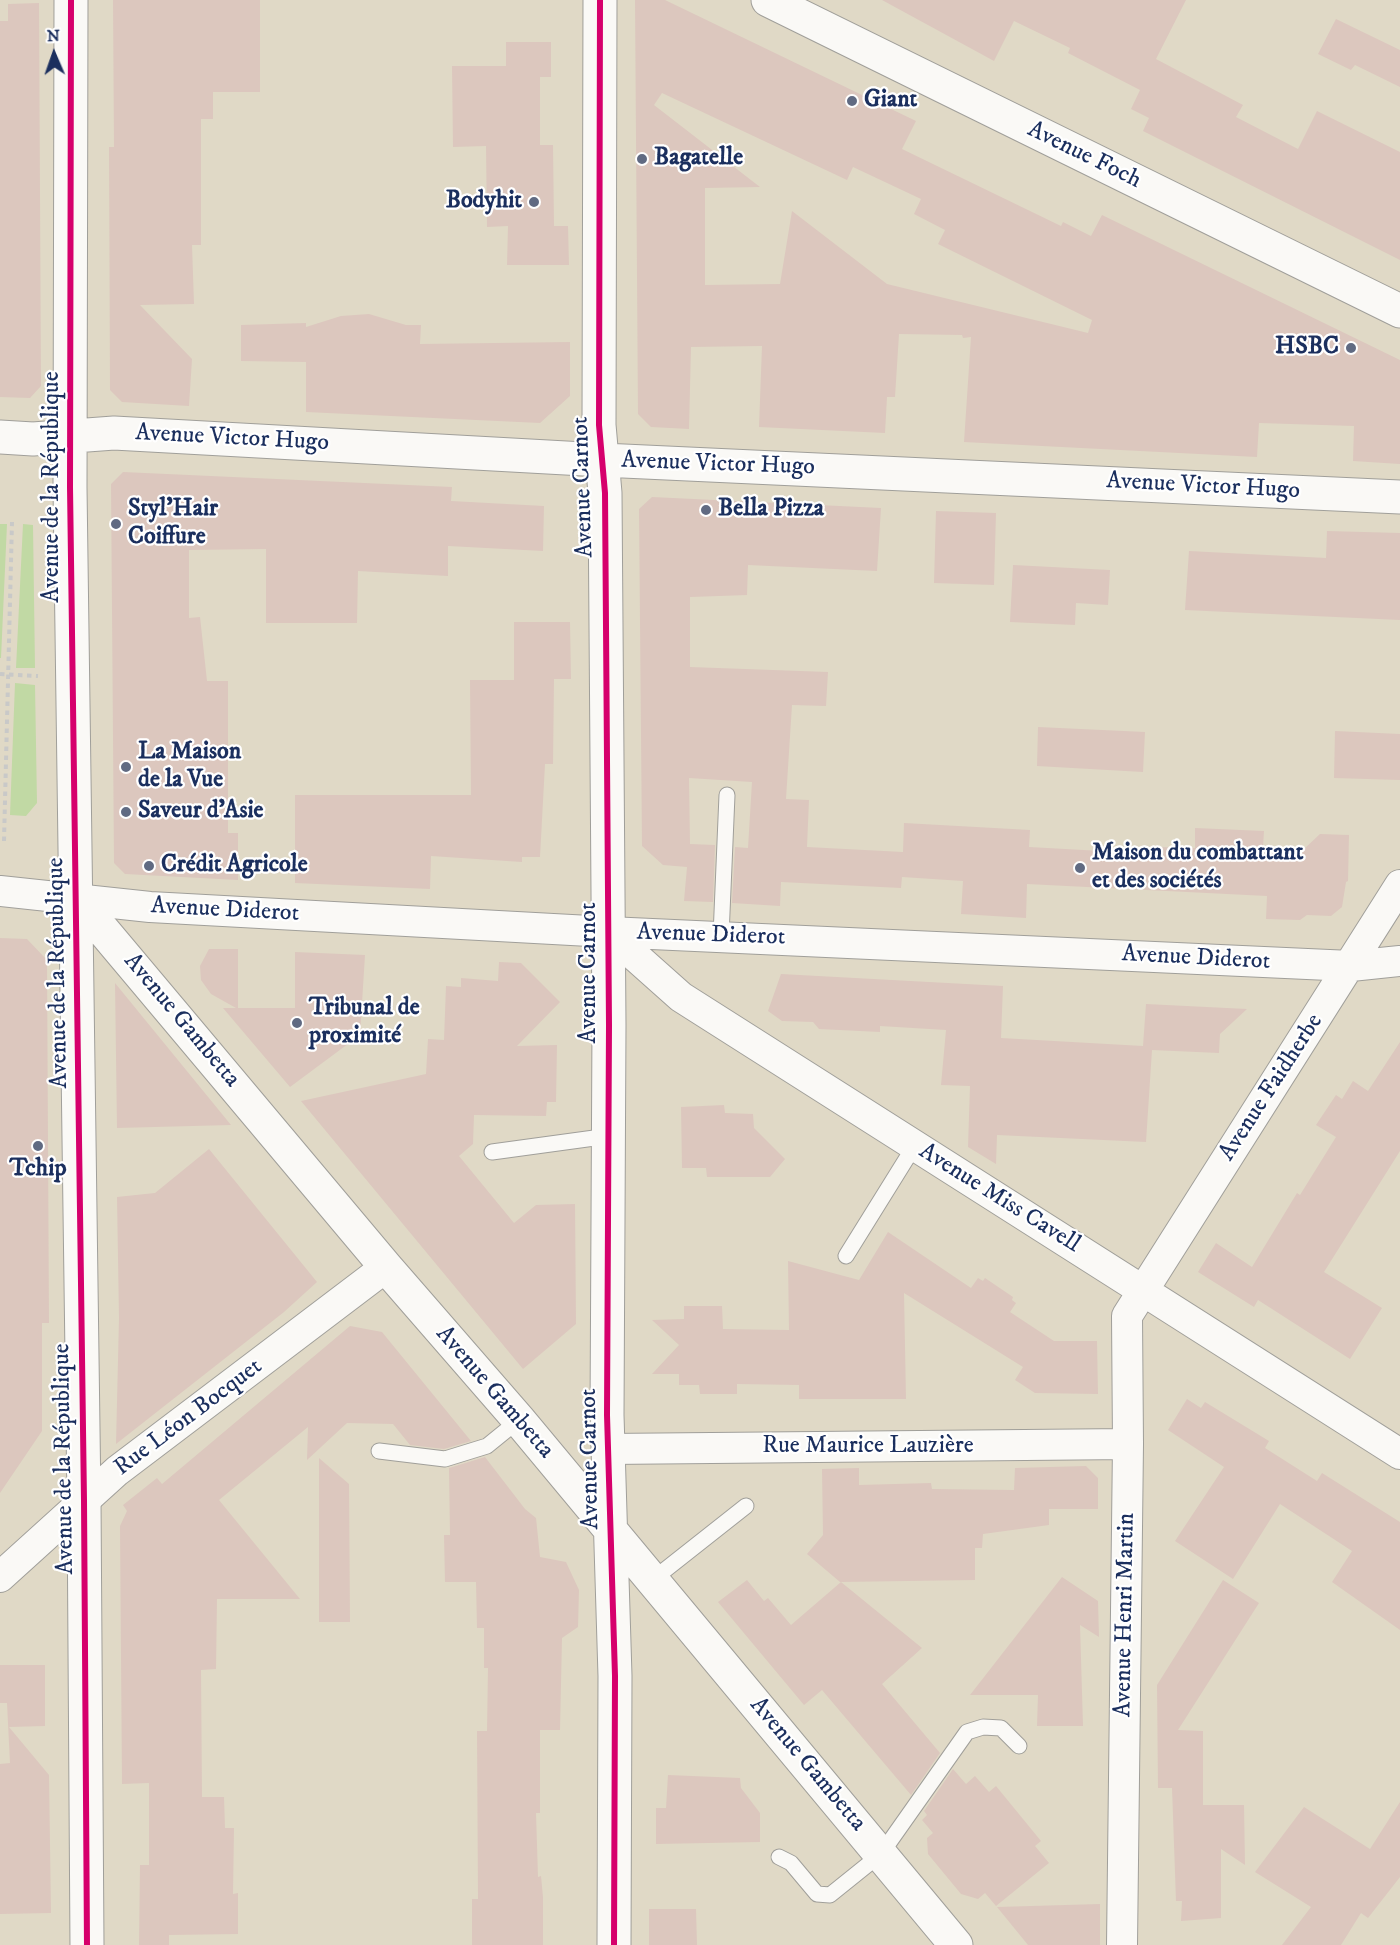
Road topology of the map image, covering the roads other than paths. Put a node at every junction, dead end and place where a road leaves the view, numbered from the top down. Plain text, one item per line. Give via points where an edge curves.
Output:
1 (71, 0) edge
2 (600, 0) edge
3 (768, 0) edge
4 (1400, 311) edge
5 (70, 436) junction
6 (0, 437) edge
7 (602, 460) junction
8 (1400, 497) edge
9 (727, 795) dead end
10 (1400, 885) edge
11 (0, 891) edge
12 (76, 898) junction
13 (608, 932) junction
14 (721, 936) junction
15 (1400, 961) edge
16 (1351, 966) junction
17 (609, 1136) junction
18 (915, 1145) junction
19 (492, 1152) dead end
20 (846, 1256) dead end
21 (386, 1267) junction
22 (1142, 1289) junction
23 (519, 1420) junction
24 (1128, 1444) junction
25 (608, 1449) junction
26 (379, 1451) dead end
27 (1400, 1454) edge
28 (84, 1500) junction
29 (746, 1506) dead end
30 (611, 1532) junction
31 (0, 1577) edge
32 (651, 1581) junction
33 (1019, 1746) dead end
34 (881, 1854) junction
35 (779, 1857) dead end
36 (87, 1945) edge
37 (614, 1945) edge
38 (957, 1945) edge
39 (1122, 1945) edge

1 - 5 street, Avenue de la République
2 - 7 street, Avenue Carnot
3 - 4 street, Avenue Foch
5 - 6 street, Avenue Victor Hugo
5 - 7 street, Avenue Victor Hugo via 114,433
5 - 12 street, Avenue de la République
7 - 8 street, Avenue Victor Hugo
7 - 13 street, Avenue Carnot
9 - 14 lane
10 - 16 street, Avenue Faidherbe
11 - 12 street, Avenue Diderot
12 - 13 street, Avenue Diderot via 150,907
12 - 21 street, Avenue Gambetta
12 - 28 street, Avenue de la République
13 - 14 street, Avenue Diderot
13 - 17 street, Avenue Carnot
13 - 18 street, Avenue Miss Cavell via 681,997
14 - 16 street, Avenue Diderot
15 - 16 street, Avenue Diderot
16 - 22 street, Avenue Faidherbe
17 - 19 lane
17 - 25 street, Avenue Carnot
18 - 20 lane
18 - 22 street, Avenue Miss Cavell
21 - 23 street, Avenue Gambetta
21 - 28 street, Rue Léon Bocquet
22 - 24 street, Avenue Henri Martin via 1127,1316
22 - 27 street, Avenue Miss Cavell
23 - 26 lane via 486,1446 445,1459
23 - 30 street, Avenue Gambetta
24 - 25 street, Rue Maurice Lauzière
24 - 39 street, Avenue Henri Martin
25 - 30 street, Avenue Carnot
28 - 31 street, Rue Léon Bocquet
28 - 36 street, Avenue de la République
29 - 32 lane
30 - 32 street, Avenue Gambetta
30 - 37 street, Avenue Carnot
32 - 34 street, Avenue Gambetta
33 - 34 lane via 1001,1728 983,1727 967,1732
34 - 35 lane via 830,1895 818,1894 791,1863
34 - 38 street, Avenue Gambetta

